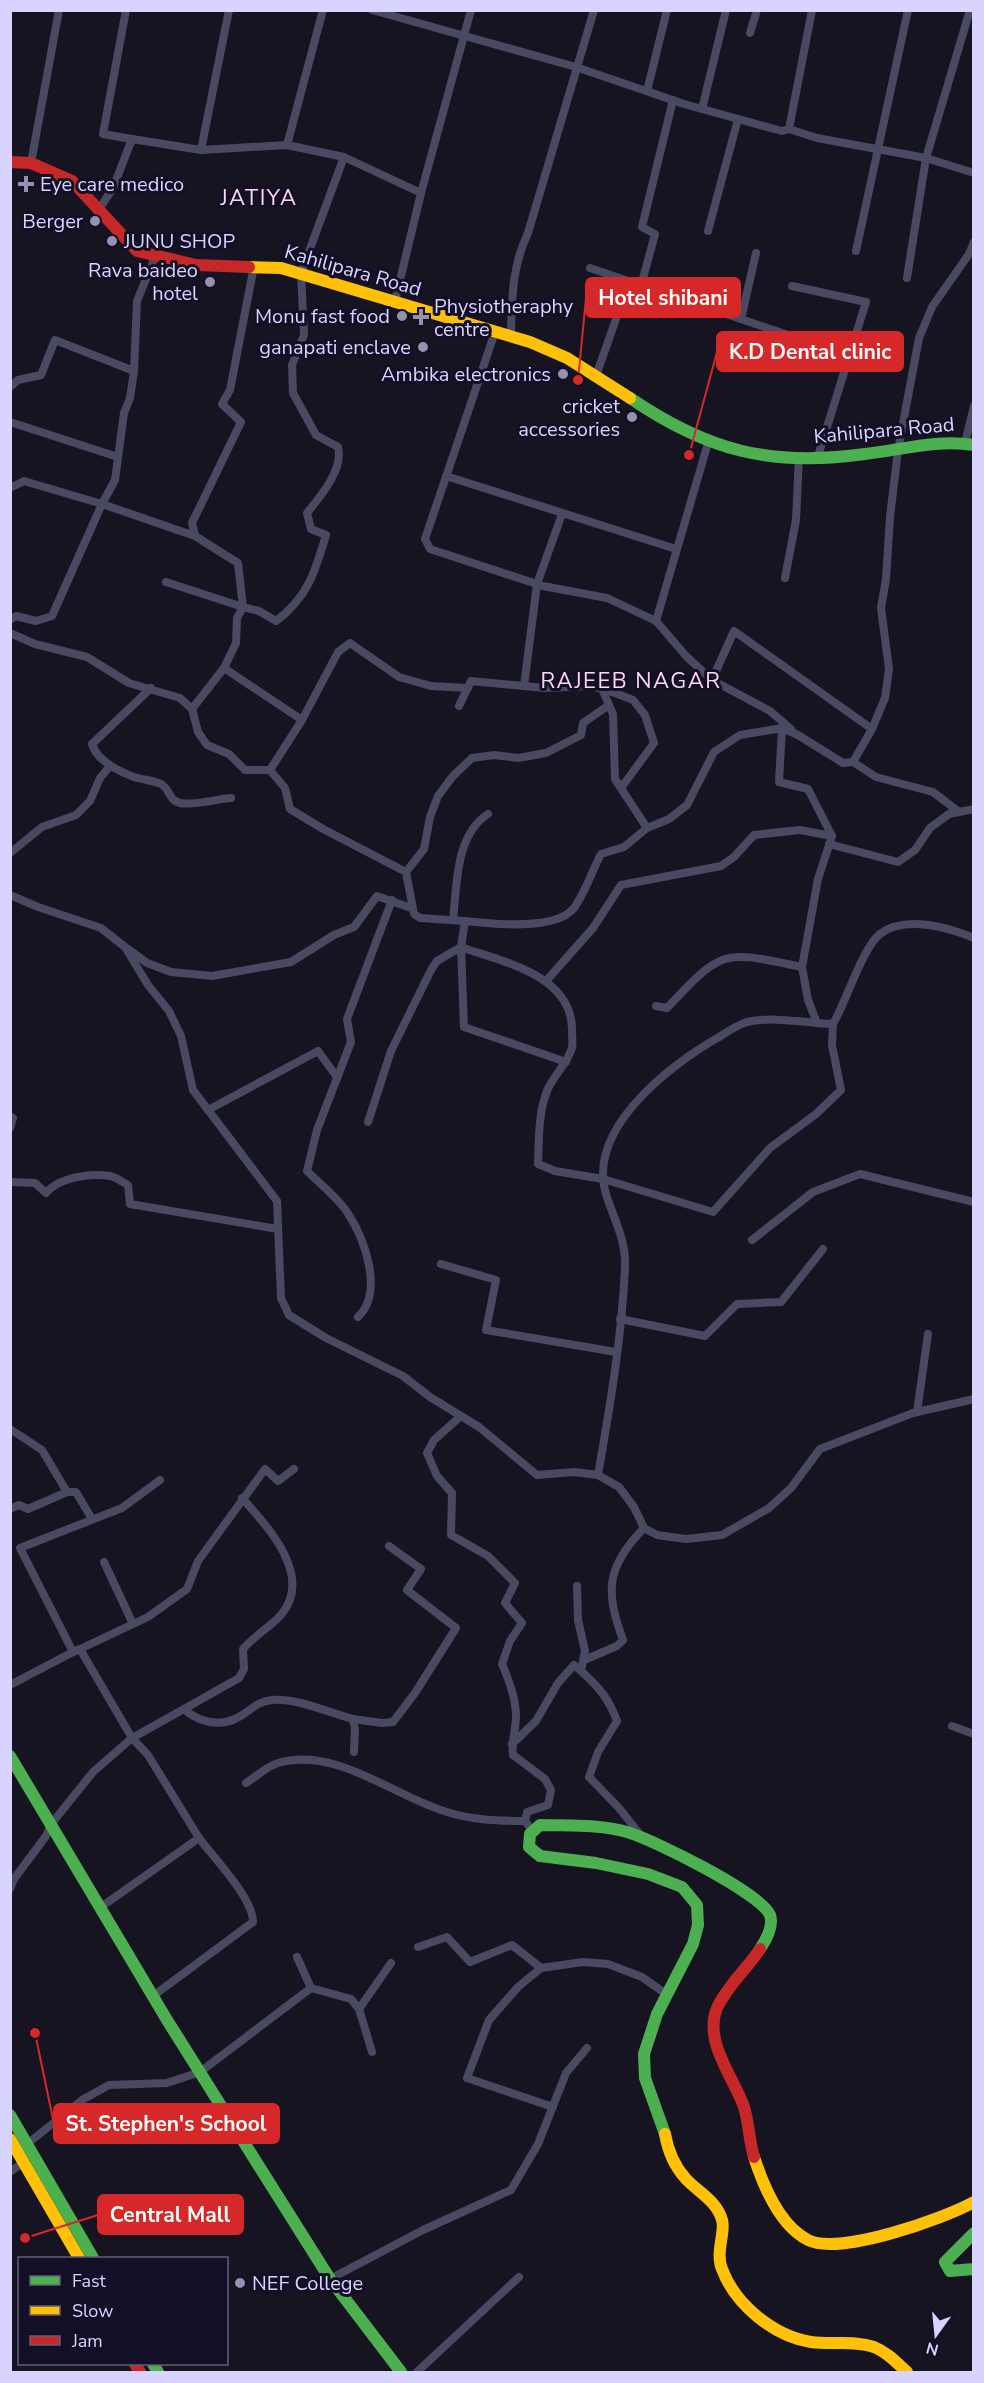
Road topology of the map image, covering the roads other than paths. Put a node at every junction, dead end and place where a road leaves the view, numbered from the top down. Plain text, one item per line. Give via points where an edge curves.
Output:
1 (59, 10) edge
2 (126, 10) edge
3 (228, 10) edge
4 (323, 10) edge
5 (471, 10) edge
6 (594, 10) edge
7 (667, 10) edge
8 (726, 10) edge
9 (757, 10) edge
10 (812, 10) edge
11 (908, 10) edge
12 (970, 10) edge
13 (374, 11) edge
14 (750, 33) dead end
15 (464, 36) junction
16 (576, 67) junction
17 (647, 91) junction
18 (673, 100) junction
19 (702, 109) junction
20 (738, 119) junction
21 (789, 129) junction
22 (132, 139) junction
23 (287, 146) junction
24 (878, 149) junction
25 (201, 150) junction
26 (344, 157) junction
27 (926, 158) junction
28 (10, 162) edge
29 (31, 164) junction
30 (974, 173) edge
31 (421, 193) junction
32 (98, 211) junction
33 (708, 231) dead end
34 (974, 242) edge
35 (856, 251) dead end
36 (756, 253) dead end
37 (971, 254) edge
38 (155, 256) junction
39 (254, 266) junction
40 (590, 268) dead end
41 (301, 273) junction
42 (907, 278) dead end
43 (629, 282) junction
44 (641, 286) junction
45 (792, 286) dead end
46 (395, 301) junction
47 (741, 319) junction
48 (495, 332) junction
49 (511, 334) junction
50 (788, 335) dead end
51 (134, 371) junction
52 (596, 376) junction
53 (10, 387) edge
54 (974, 406) edge
55 (10, 422) edge
56 (708, 443) junction
57 (969, 444) edge
58 (898, 450) junction
59 (799, 456) junction
60 (818, 456) junction
61 (118, 457) junction
62 (446, 476) junction
63 (10, 488) edge
64 (102, 504) junction
65 (562, 514) junction
66 (195, 536) junction
67 (676, 549) junction
68 (785, 578) dead end
69 (166, 582) dead end
70 (537, 584) junction
71 (243, 607) junction
72 (10, 620) edge
73 (656, 621) junction
74 (10, 633) edge
75 (224, 668) junction
76 (712, 680) junction
77 (524, 686) junction
78 (151, 688) junction
79 (468, 688) junction
80 (602, 689) junction
81 (609, 705) junction
82 (459, 706) dead end
83 (192, 709) junction
84 (302, 720) junction
85 (782, 728) junction
86 (872, 729) junction
87 (798, 735) junction
88 (853, 762) junction
89 (110, 766) junction
90 (270, 770) junction
91 (621, 788) junction
92 (231, 798) dead end
93 (974, 809) edge
94 (959, 812) junction
95 (488, 814) dead end
96 (647, 828) junction
97 (831, 840) junction
98 (10, 853) edge
99 (406, 872) junction
100 (10, 895) edge
101 (392, 900) junction
102 (411, 908) junction
103 (453, 920) junction
104 (465, 921) junction
105 (974, 938) edge
106 (125, 947) junction
107 (460, 947) junction
108 (802, 967) junction
109 (546, 981) junction
110 (656, 1006) dead end
111 (817, 1023) junction
112 (833, 1024) junction
113 (566, 1062) junction
114 (337, 1077) junction
115 (208, 1110) junction
116 (10, 1116) edge
117 (368, 1122) dead end
118 (10, 1128) edge
119 (603, 1179) junction
120 (10, 1182) edge
121 (974, 1202) edge
122 (278, 1230) junction
123 (752, 1240) dead end
124 (823, 1249) dead end
125 (441, 1264) dead end
126 (358, 1317) dead end
127 (620, 1319) junction
128 (928, 1334) dead end
129 (616, 1352) junction
130 (974, 1399) edge
131 (917, 1412) junction
132 (461, 1416) junction
133 (10, 1429) edge
134 (294, 1469) dead end
135 (598, 1475) junction
136 (160, 1480) dead end
137 (67, 1492) junction
138 (242, 1498) junction
139 (10, 1509) edge
140 (92, 1519) junction
141 (644, 1528) junction
142 (388, 1546) dead end
143 (104, 1562) dead end
144 (578, 1586) dead end
145 (133, 1624) junction
146 (76, 1650) junction
147 (584, 1660) junction
148 (581, 1671) junction
149 (10, 1685) edge
150 (184, 1708) junction
151 (353, 1719) junction
152 (952, 1726) dead end
153 (974, 1734) edge
154 (132, 1738) junction
155 (512, 1744) junction
156 (354, 1752) dead end
157 (10, 1756) edge
158 (246, 1783) dead end
159 (52, 1823) junction
160 (528, 1826) junction
161 (199, 1838) junction
162 (643, 1838) junction
163 (10, 1889) edge
164 (101, 1907) junction
165 (418, 1947) dead end
166 (297, 1957) dead end
167 (391, 1964) dead end
168 (540, 1968) junction
169 (311, 1988) junction
170 (666, 1994) junction
171 (153, 1996) junction
172 (359, 2009) junction
173 (587, 2048) dead end
174 (372, 2052) dead end
175 (200, 2072) junction
176 (553, 2107) junction
177 (10, 2115) edge
178 (10, 2139) edge
179 (27, 2144) junction
180 (24, 2162) junction
181 (10, 2172) edge
182 (974, 2202) edge
183 (974, 2233) edge
184 (78, 2257) edge
185 (92, 2257) edge
186 (974, 2269) edge
187 (519, 2277) dead end
188 (330, 2279) junction
189 (401, 2373) edge
190 (417, 2373) edge
191 (907, 2373) edge

1 - 29 street
2 - 22 street via 102,134
3 - 25 street
4 - 23 street
5 - 15 street
6 - 16 street
7 - 17 street
8 - 19 street
9 - 14 street
10 - 21 street
11 - 24 street
12 - 27 street
13 - 15 street
15 - 16 street
15 - 31 street
16 - 17 street
16 - 49 street via 514,273
17 - 18 street
18 - 19 street
18 - 44 street via 642,226 655,234
19 - 20 street
20 - 21 street via 782,131
20 - 33 street
21 - 24 street
22 - 25 street
22 - 32 street via 113,188
23 - 25 street
23 - 26 street
24 - 27 street
24 - 35 street
26 - 31 street
26 - 41 street
27 - 30 street
27 - 42 street
28 - 29 street, Kahilipara Road
29 - 32 street, Kahilipara Road via 72,181
31 - 46 street
32 - 38 street, Kahilipara Road via 137,250
34 - 37 street
36 - 47 street
37 - 58 street via 933,307 919,338
38 - 39 street, Kahilipara Road via 196,265
38 - 51 street via 137,301
39 - 41 street, Kahilipara Road
39 - 66 street via 230,390 222,404 241,422 192,523
40 - 43 street
41 - 46 street, Kahilipara Road
41 - 71 street via 304,335 292,365 293,393 316,435 338,447 340,456 323,493 307,513 311,529 326,535 313,579 290,610 276,621
43 - 44 street
43 - 52 street
44 - 47 street
45 - 60 street via 866,302
46 - 48 street, Kahilipara Road
47 - 50 street
48 - 49 street, Kahilipara Road
48 - 62 street
49 - 52 street, Kahilipara Road via 556,352
51 - 53 street via 55,340 41,375 18,380
51 - 61 street
52 - 56 street, Kahilipara Road via 671,427
54 - 57 street
55 - 61 street
56 - 59 street, Kahilipara Road via 742,452
56 - 67 street
57 - 58 street, Kahilipara Road via 954,442
58 - 60 street, Kahilipara Road
58 - 86 street via 881,608 889,669 885,698
59 - 60 street, Kahilipara Road
59 - 68 street via 796,519
61 - 64 street via 115,480
62 - 65 street
62 - 70 street via 425,539 430,549
63 - 64 street via 24,481
64 - 66 street
64 - 72 street via 52,616 36,621 16,616
65 - 67 street
65 - 70 street
66 - 71 street via 238,563
67 - 73 street
69 - 71 street
70 - 73 street via 607,598
70 - 77 street
71 - 75 street via 237,618 236,644
73 - 76 street
74 - 78 street via 35,644 87,657 129,683
75 - 83 street
75 - 84 street
76 - 86 street via 734,631
76 - 87 street via 771,711
77 - 79 street via 471,681
77 - 80 street
78 - 83 street via 180,698
78 - 89 street via 92,744 95,753
79 - 82 street
79 - 84 street via 431,686 399,677 350,643 338,651
80 - 81 street
80 - 91 street via 633,700 645,715 654,743
81 - 91 street via 616,738 615,779
81 - 99 street via 583,723 581,735 546,753 518,758 472,758 438,796 424,849
83 - 90 street via 198,732 207,745 229,754 245,770
84 - 90 street
85 - 87 street
85 - 96 street via 740,735 714,752 687,805 669,819
85 - 97 street via 779,782 808,789
86 - 88 street
87 - 88 street via 843,763
88 - 94 street via 876,777 933,792
89 - 92 street via 159,783 172,799 181,803
89 - 98 street via 90,801 76,815 42,827
90 - 99 street via 285,788 290,809
91 - 96 street
93 - 94 street
94 - 97 street via 949,814 930,828 915,850 898,862
95 - 103 street via 468,835
96 - 104 street via 624,847 601,854 573,910 552,921
97 - 108 street via 818,879
97 - 109 street via 801,830 754,835 721,866 621,885 593,928
99 - 102 street
100 - 106 street via 101,928
101 - 102 street
101 - 106 street via 377,896 354,927 334,934 291,962 259,968 212,976 171,972 147,963
101 - 114 street via 347,1019 351,1042
102 - 103 street via 420,918
103 - 104 street
104 - 107 street
105 - 112 street via 954,929 922,925 902,925 880,933 869,947
106 - 115 street via 169,1011 181,1036 193,1090
107 - 109 street
107 - 113 street via 464,1027
107 - 117 street via 437,961 431,970 391,1051
108 - 110 street via 749,955 726,958 693,980 667,1008
108 - 111 street
109 - 113 street via 564,998 573,1014 572,1046
111 - 112 street
111 - 119 street via 747,1022 670,1070 643,1094 613,1136 605,1155
112 - 119 street via 832,1045 841,1090 770,1148 713,1212
113 - 119 street via 547,1091 538,1164
114 - 115 street via 318,1051
114 - 126 street via 317,1130 308,1171 346,1210 359,1233 372,1291 368,1308
115 - 122 street via 277,1201
116 - 118 street
119 - 127 street via 624,1247
120 - 122 street via 35,1183 46,1192 51,1186 83,1175 112,1176 128,1185 130,1204
121 - 123 street via 860,1174 813,1192
122 - 132 street via 281,1298 289,1315 404,1376
124 - 127 street via 781,1302 737,1304 705,1336
125 - 129 street via 496,1280 486,1330
127 - 129 street
128 - 131 street
129 - 135 street
130 - 131 street
131 - 141 street via 819,1449 791,1488 769,1508 722,1535 686,1539 657,1535
132 - 135 street via 537,1475
132 - 155 street via 434,1440 427,1453 437,1476 452,1493 451,1535 488,1556 515,1583 505,1603 522,1623 502,1664 512,1689 516,1717
133 - 137 street via 42,1450
134 - 138 street via 278,1480 265,1469
135 - 141 street via 619,1487
136 - 140 street via 122,1508
137 - 139 street via 28,1509 19,1505
137 - 140 street via 76,1492
138 - 145 street via 198,1562 187,1589
138 - 150 street via 267,1527 293,1574 290,1595 283,1612 243,1649 244,1669 240,1678
140 - 146 street via 20,1548
141 - 147 street via 618,1560 611,1579 611,1603 623,1640
142 - 151 street via 421,1569 407,1590 456,1628 393,1722
143 - 145 street
144 - 147 street
145 - 146 street
146 - 149 street
146 - 154 street
147 - 148 street
148 - 155 street via 574,1665 558,1683 536,1721
148 - 162 street via 597,1683 610,1701 617,1721 598,1752 589,1777
150 - 151 street via 194,1719 213,1722 235,1719 256,1704 289,1701
150 - 154 street
151 - 156 street
152 - 153 street
154 - 159 street via 93,1772
154 - 161 street via 148,1755
155 - 160 street via 513,1755 545,1779 551,1791 548,1805 527,1812
157 - 159 street
158 - 160 street via 277,1763 310,1761 359,1772 446,1812
159 - 163 street
159 - 164 street
160 - 162 street via 626,1832
160 - 170 street via 529,1847 540,1856 648,1875 682,1887 697,1905 698,1925 693,1944
161 - 164 street
161 - 171 street via 243,1896 253,1913 252,1922
162 - 182 street via 759,1901 770,1913 771,1930 731,1984 717,2008 713,2025 739,2090 752,2150 767,2188 788,2223 803,2238 817,2244 845,2243 950,2216
164 - 171 street
165 - 168 street via 447,1937 470,1962 512,1945
166 - 169 street
167 - 172 street
168 - 170 street via 583,1962 608,1964 642,1977
168 - 176 street via 489,2020 467,2078
169 - 172 street via 351,1999
169 - 175 street
170 - 191 street via 644,2054 645,2078 663,2124 669,2154 685,2178 711,2201 723,2221 721,2267 736,2293 762,2321 791,2336 809,2342 857,2342 878,2348
171 - 175 street
172 - 174 street
173 - 176 street via 566,2073
175 - 179 street via 167,2083 109,2085 82,2100
175 - 188 street
176 - 188 street via 538,2144 511,2190
177 - 179 street
178 - 180 street
179 - 185 street
180 - 181 street
180 - 184 street
183 - 186 street via 945,2262 950,2271
187 - 190 street
188 - 189 street

